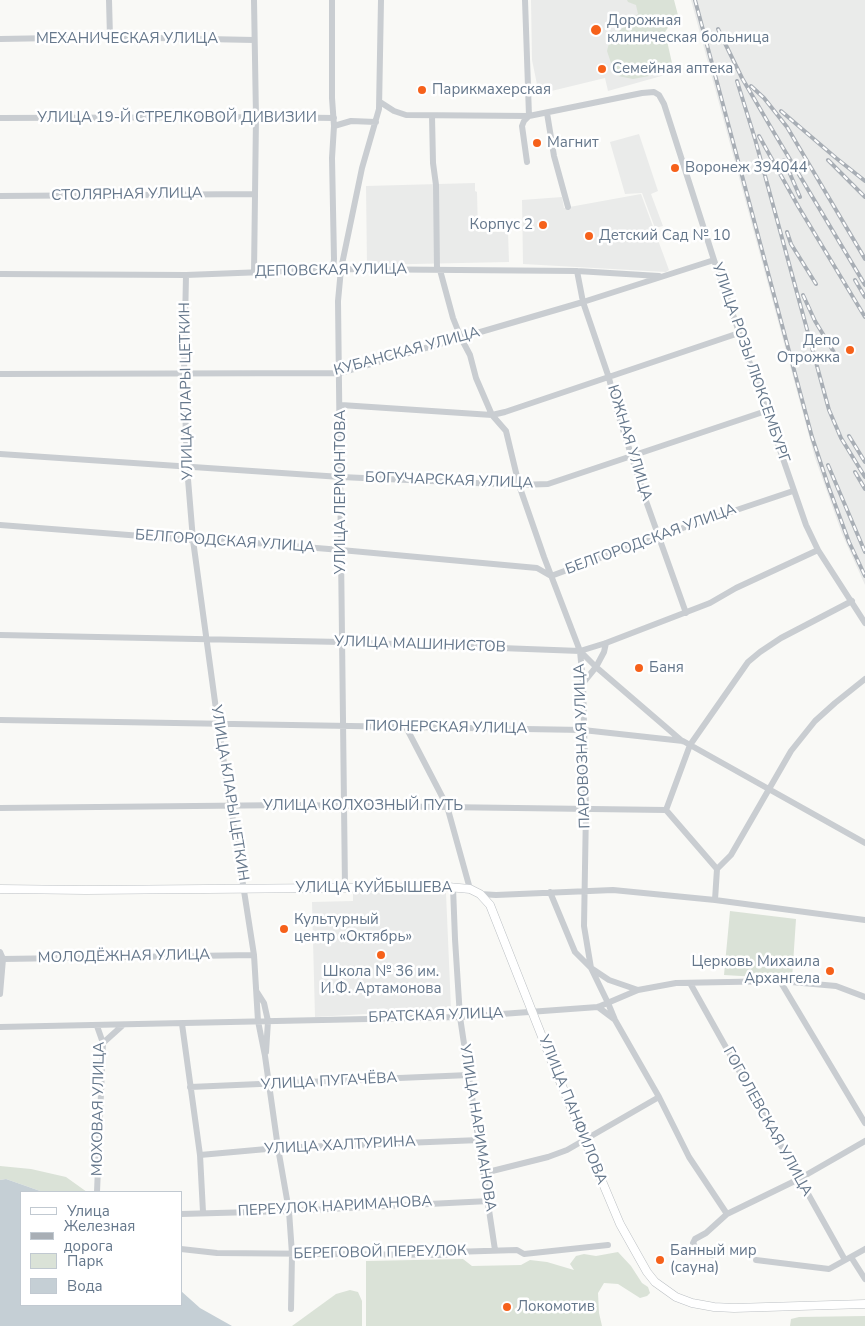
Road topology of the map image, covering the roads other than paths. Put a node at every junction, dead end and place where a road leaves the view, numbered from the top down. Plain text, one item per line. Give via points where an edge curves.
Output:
1 (109, 0) edge
2 (254, 0) edge
3 (332, 0) edge
4 (381, 0) edge
5 (525, 0) edge
6 (110, 37) junction
7 (0, 39) edge
8 (254, 40) junction
9 (380, 102) junction
10 (547, 113) junction
11 (432, 116) junction
12 (529, 116) junction
13 (256, 117) junction
14 (0, 118) edge
15 (334, 118) junction
16 (376, 122) junction
17 (334, 126) junction
18 (527, 162) dead end
19 (254, 194) junction
20 (0, 196) edge
21 (568, 207) dead end
22 (714, 260) junction
23 (333, 269) junction
24 (341, 269) junction
25 (439, 270) junction
26 (577, 271) junction
27 (254, 273) junction
28 (0, 274) edge
29 (186, 275) junction
30 (662, 276) junction
31 (583, 302) junction
32 (739, 333) junction
33 (461, 338) junction
34 (340, 373) junction
35 (0, 374) edge
36 (184, 374) junction
37 (609, 378) junction
38 (341, 405) junction
39 (766, 411) junction
40 (492, 414) junction
41 (0, 454) edge
42 (632, 455) junction
43 (187, 467) junction
44 (341, 477) junction
45 (519, 485) junction
46 (794, 490) junction
47 (0, 525) edge
48 (659, 536) junction
49 (193, 540) junction
50 (341, 550) junction
51 (818, 550) junction
52 (544, 557) junction
53 (537, 568) junction
54 (551, 576) junction
55 (852, 601) junction
56 (686, 613) junction
57 (865, 623) edge
58 (0, 635) edge
59 (206, 640) junction
60 (342, 642) junction
61 (606, 643) junction
62 (580, 651) junction
63 (596, 667) junction
64 (865, 679) edge
65 (583, 682) junction
66 (0, 720) edge
67 (218, 724) junction
68 (342, 726) junction
69 (406, 727) junction
70 (583, 730) junction
71 (683, 741) junction
72 (690, 745) junction
73 (768, 789) junction
74 (230, 806) junction
75 (344, 806) junction
76 (447, 806) junction
77 (0, 808) edge
78 (586, 809) junction
79 (666, 810) junction
80 (865, 843) edge
81 (717, 869) junction
82 (345, 887) junction
83 (454, 887) junction
84 (0, 888) edge
85 (245, 888) junction
86 (470, 889) junction
87 (584, 890) junction
88 (550, 892) junction
89 (480, 894) junction
90 (496, 895) junction
91 (715, 900) junction
92 (490, 905) junction
93 (865, 920) edge
94 (0, 952) edge
95 (254, 955) junction
96 (2, 959) junction
97 (591, 968) junction
98 (780, 981) junction
99 (690, 983) junction
100 (638, 990) junction
101 (256, 991) junction
102 (0, 994) edge
103 (865, 997) edge
104 (608, 1003) junction
105 (598, 1007) junction
106 (531, 1011) junction
107 (460, 1017) junction
108 (615, 1020) junction
109 (258, 1021) junction
110 (268, 1021) junction
111 (182, 1024) junction
112 (123, 1025) junction
113 (97, 1026) junction
114 (0, 1028) edge
115 (103, 1044) junction
116 (266, 1056) junction
117 (469, 1075) junction
118 (268, 1085) junction
119 (190, 1087) junction
120 (659, 1097) junction
121 (865, 1123) edge
122 (480, 1140) junction
123 (583, 1140) junction
124 (865, 1141) edge
125 (278, 1148) junction
126 (200, 1155) junction
127 (484, 1173) junction
128 (799, 1179) junction
129 (97, 1191) edge
130 (488, 1201) junction
131 (289, 1211) junction
132 (203, 1212) junction
133 (182, 1214) edge
134 (727, 1214) junction
135 (608, 1245) dead end
136 (182, 1248) edge
137 (865, 1249) edge
138 (495, 1250) junction
139 (292, 1254) junction
140 (712, 1255) dead end
141 (848, 1258) junction
142 (756, 1260) dead end
143 (865, 1279) edge
144 (865, 1304) edge
145 (291, 1309) dead end

1 - 6 street
2 - 8 street
3 - 15 street
4 - 9 street, УЛИЦА ЛЕРМОНТОВА
5 - 12 street
6 - 7 street, МЕХАНИЧЕСКАЯ УЛИЦА
6 - 8 street, МЕХАНИЧЕСКАЯ УЛИЦА
8 - 13 street
9 - 11 street via 400,114
9 - 16 street, УЛИЦА ЛЕРМОНТОВА
10 - 12 street
10 - 21 street via 554,156
10 - 22 street, УЛИЦА РОЗЫ ЛЮКСЕМБУРГ via 642,93 657,94 666,108
11 - 12 street
11 - 25 street, ПАРОВОЗНАЯ УЛИЦА
12 - 18 street via 522,126
13 - 14 street, УЛИЦА 19-Й СТРЕЛКОВОЙ ДИВИЗИИ
13 - 15 street, УЛИЦА 19-Й СТРЕЛКОВОЙ ДИВИЗИИ
13 - 19 street
15 - 17 street, УЛИЦА 19-Й СТРЕЛКОВОЙ ДИВИЗИИ
16 - 17 street, УЛИЦА 19-Й СТРЕЛКОВОЙ ДИВИЗИИ via 351,121
16 - 24 street, УЛИЦА ЛЕРМОНТОВА via 362,168
17 - 23 street
19 - 20 street, СТОЛЯРНАЯ УЛИЦА
19 - 27 street
22 - 30 street, КУБАНСКАЯ УЛИЦА
22 - 32 street, УЛИЦА РОЗЫ ЛЮКСЕМБУРГ
23 - 24 street, ДЕПОВСКАЯ УЛИЦА
23 - 27 street, ДЕПОВСКАЯ УЛИЦА
24 - 25 street, ДЕПОВСКАЯ УЛИЦА
24 - 34 street, УЛИЦА ЛЕРМОНТОВА via 338,301
25 - 26 street, ДЕПОВСКАЯ УЛИЦА
25 - 33 street, ПАРОВОЗНАЯ УЛИЦА
26 - 30 street, ДЕПОВСКАЯ УЛИЦА
26 - 31 street, ЮЖНАЯ УЛИЦА
27 - 29 street, ДЕПОВСКАЯ УЛИЦА
28 - 29 street, ДЕПОВСКАЯ УЛИЦА
29 - 36 street, УЛИЦА КЛАРЫ ЦЕТКИН
30 - 31 street, КУБАНСКАЯ УЛИЦА
31 - 33 street, КУБАНСКАЯ УЛИЦА
31 - 37 street, ЮЖНАЯ УЛИЦА
32 - 37 street
32 - 39 street, УЛИЦА РОЗЫ ЛЮКСЕМБУРГ
33 - 34 street, КУБАНСКАЯ УЛИЦА
33 - 40 street, ПАРОВОЗНАЯ УЛИЦА
34 - 36 street, КУБАНСКАЯ УЛИЦА
34 - 38 street, УЛИЦА ЛЕРМОНТОВА
35 - 36 street, КУБАНСКАЯ УЛИЦА
36 - 43 street, УЛИЦА КЛАРЫ ЦЕТКИН
37 - 40 street
37 - 42 street, ЮЖНАЯ УЛИЦА
38 - 40 street
38 - 44 street, УЛИЦА ЛЕРМОНТОВА
39 - 42 street, БОГУЧАРСКАЯ УЛИЦА
39 - 46 street, УЛИЦА РОЗЫ ЛЮКСЕМБУРГ
40 - 45 street, ПАРОВОЗНАЯ УЛИЦА via 506,430
41 - 43 street, БОГУЧАРСКАЯ УЛИЦА
42 - 45 street, БОГУЧАРСКАЯ УЛИЦА via 548,484
42 - 48 street, ЮЖНАЯ УЛИЦА
43 - 44 street, БОГУЧАРСКАЯ УЛИЦА
43 - 49 street, УЛИЦА КЛАРЫ ЦЕТКИН
44 - 45 street, БОГУЧАРСКАЯ УЛИЦА
44 - 50 street, УЛИЦА ЛЕРМОНТОВА
45 - 52 street, ПАРОВОЗНАЯ УЛИЦА
46 - 48 street, БЕЛГОРОДСКАЯ УЛИЦА
46 - 51 street, УЛИЦА РОЗЫ ЛЮКСЕМБУРГ
47 - 49 street, БЕЛГОРОДСКАЯ УЛИЦА
48 - 54 street, БЕЛГОРОДСКАЯ УЛИЦА
48 - 56 street, ЮЖНАЯ УЛИЦА
49 - 50 street, БЕЛГОРОДСКАЯ УЛИЦА
49 - 59 street, УЛИЦА КЛАРЫ ЦЕТКИН
50 - 53 street, БЕЛГОРОДСКАЯ УЛИЦА
50 - 60 street, УЛИЦА ЛЕРМОНТОВА
51 - 55 street, УЛИЦА РОЗЫ ЛЮКСЕМБУРГ
51 - 56 street, УЛИЦА МАШИНИСТОВ
52 - 53 street
52 - 54 street, ПАРОВОЗНАЯ УЛИЦА
53 - 54 street, БЕЛГОРОДСКАЯ УЛИЦА
54 - 62 street, ПАРОВОЗНАЯ УЛИЦА
55 - 57 street, УЛИЦА РОЗЫ ЛЮКСЕМБУРГ
55 - 72 street via 781,638 748,662
56 - 61 street, УЛИЦА МАШИНИСТОВ
58 - 59 street, УЛИЦА МАШИНИСТОВ
59 - 60 street, УЛИЦА МАШИНИСТОВ
59 - 67 street, УЛИЦА КЛАРЫ ЦЕТКИН
60 - 62 street, УЛИЦА МАШИНИСТОВ
60 - 68 street, УЛИЦА ЛЕРМОНТОВА
61 - 62 street, УЛИЦА МАШИНИСТОВ
61 - 63 street
62 - 63 street
62 - 65 street, ПАРОВОЗНАЯ УЛИЦА
63 - 65 street
63 - 71 street
64 - 73 street via 815,721 791,751
65 - 70 street, ПАРОВОЗНАЯ УЛИЦА
66 - 67 street, ПИОНЕРСКАЯ УЛИЦА
67 - 68 street, ПИОНЕРСКАЯ УЛИЦА
67 - 74 street, УЛИЦА КЛАРЫ ЦЕТКИН
68 - 69 street, ПИОНЕРСКАЯ УЛИЦА
68 - 75 street, УЛИЦА ЛЕРМОНТОВА
69 - 70 street, ПИОНЕРСКАЯ УЛИЦА
69 - 76 street
70 - 71 street, ПИОНЕРСКАЯ УЛИЦА
70 - 78 street, ПАРОВОЗНАЯ УЛИЦА
71 - 72 street, ПИОНЕРСКАЯ УЛИЦА
72 - 73 street, ПИОНЕРСКАЯ УЛИЦА
72 - 79 street
73 - 80 street, ПИОНЕРСКАЯ УЛИЦА
73 - 81 street via 730,855
74 - 75 street, УЛИЦА КОЛХОЗНЫЙ ПУТЬ
74 - 77 street, УЛИЦА КОЛХОЗНЫЙ ПУТЬ
74 - 85 street, УЛИЦА КЛАРЫ ЦЕТКИН
75 - 76 street, УЛИЦА КОЛХОЗНЫЙ ПУТЬ
75 - 82 street, УЛИЦА ЛЕРМОНТОВА
76 - 78 street, УЛИЦА КОЛХОЗНЫЙ ПУТЬ
76 - 86 street
78 - 79 street, УЛИЦА КОЛХОЗНЫЙ ПУТЬ
78 - 87 street, ПАРОВОЗНАЯ УЛИЦА
79 - 81 street
81 - 91 street
82 - 83 main road, УЛИЦА КУЙБЫШЕВА
82 - 85 main road, УЛИЦА КУЙБЫШЕВА
83 - 86 main road, УЛИЦА КУЙБЫШЕВА
83 - 107 street, УЛИЦА НАРИМАНОВА
84 - 85 main road, УЛИЦА КУЙБЫШЕВА
85 - 95 street, УЛИЦА КЛАРЫ ЦЕТКИН
86 - 89 main road, УЛИЦА КУЙБЫШЕВА
87 - 88 street, УЛИЦА КУЙБЫШЕВА
87 - 91 street, УЛИЦА КУЙБЫШЕВА
87 - 97 street, ПАРОВОЗНАЯ УЛИЦА via 584,926
88 - 90 street, УЛИЦА КУЙБЫШЕВА
88 - 97 street via 575,952
89 - 90 street, УЛИЦА КУЙБЫШЕВА
89 - 92 main road, УЛИЦА ПАНФИЛОВА
90 - 92 street
91 - 93 street, УЛИЦА КУЙБЫШЕВА
92 - 106 main road, УЛИЦА ПАНФИЛОВА
94 - 96 street
95 - 96 street, МОЛОДЁЖНАЯ УЛИЦА
95 - 101 street, УЛИЦА КЛАРЫ ЦЕТКИН
96 - 102 street
97 - 100 street via 609,980
97 - 104 street, ПАРОВОЗНАЯ УЛИЦА
98 - 99 street, БРАТСКАЯ УЛИЦА
98 - 103 street, БРАТСКАЯ УЛИЦА via 836,986
98 - 121 street
99 - 100 street, БРАТСКАЯ УЛИЦА
99 - 128 street, ГОГОЛЕВСКАЯ УЛИЦА
100 - 104 street, БРАТСКАЯ УЛИЦА
101 - 109 street, УЛИЦА КЛАРЫ ЦЕТКИН
101 - 110 street via 264,1003
104 - 105 street, БРАТСКАЯ УЛИЦА
104 - 108 street, ПАРОВОЗНАЯ УЛИЦА
105 - 106 street, БРАТСКАЯ УЛИЦА
105 - 108 street
106 - 107 street, БРАТСКАЯ УЛИЦА
106 - 123 main road, УЛИЦА ПАНФИЛОВА
107 - 110 street, БРАТСКАЯ УЛИЦА
107 - 117 street, УЛИЦА НАРИМАНОВА
108 - 120 street, ПАРОВОЗНАЯ УЛИЦА
109 - 110 street, БРАТСКАЯ УЛИЦА
109 - 111 street, БРАТСКАЯ УЛИЦА
109 - 116 street, УЛИЦА КЛАРЫ ЦЕТКИН
110 - 116 street
111 - 112 street, БРАТСКАЯ УЛИЦА
111 - 119 street
112 - 113 street, БРАТСКАЯ УЛИЦА
112 - 115 street
113 - 114 street, БРАТСКАЯ УЛИЦА
113 - 115 street, МОХОВАЯ УЛИЦА
115 - 129 street, МОХОВАЯ УЛИЦА
116 - 118 street, УЛИЦА КЛАРЫ ЦЕТКИН
117 - 118 street, УЛИЦА ПУГАЧЁВА
117 - 122 street, УЛИЦА НАРИМАНОВА
118 - 119 street, УЛИЦА ПУГАЧЁВА
118 - 125 street, УЛИЦА КЛАРЫ ЦЕТКИН
119 - 126 street
120 - 123 street
120 - 134 street, ПАРОВОЗНАЯ УЛИЦА via 689,1157
122 - 125 street, УЛИЦА ХАЛТУРИНА
122 - 127 street, УЛИЦА НАРИМАНОВА
123 - 127 street via 548,1157
123 - 144 main road, УЛИЦА ПАНФИЛОВА via 620,1224 647,1272 664,1290 676,1297 714,1307
124 - 128 street
125 - 126 street, УЛИЦА ХАЛТУРИНА
125 - 131 street, УЛИЦА КЛАРЫ ЦЕТКИН
126 - 132 street
127 - 130 street, УЛИЦА НАРИМАНОВА
128 - 134 street
128 - 141 street, ГОГОЛЕВСКАЯ УЛИЦА
130 - 131 street, ПЕРЕУЛОК НАРИМАНОВА
130 - 138 street, УЛИЦА НАРИМАНОВА
131 - 132 street, ПЕРЕУЛОК НАРИМАНОВА
131 - 139 street, УЛИЦА КЛАРЫ ЦЕТКИН
132 - 133 street, ПЕРЕУЛОК НАРИМАНОВА
134 - 140 street via 693,1243 698,1252
135 - 138 street, БЕРЕГОВОЙ ПЕРЕУЛОК via 524,1254 517,1250
136 - 139 street, БЕРЕГОВОЙ ПЕРЕУЛОК via 217,1253
137 - 141 street
138 - 139 street, БЕРЕГОВОЙ ПЕРЕУЛОК via 445,1255
139 - 145 street, УЛИЦА КЛАРЫ ЦЕТКИН
141 - 142 street via 829,1269
141 - 143 street, ГОГОЛЕВСКАЯ УЛИЦА

